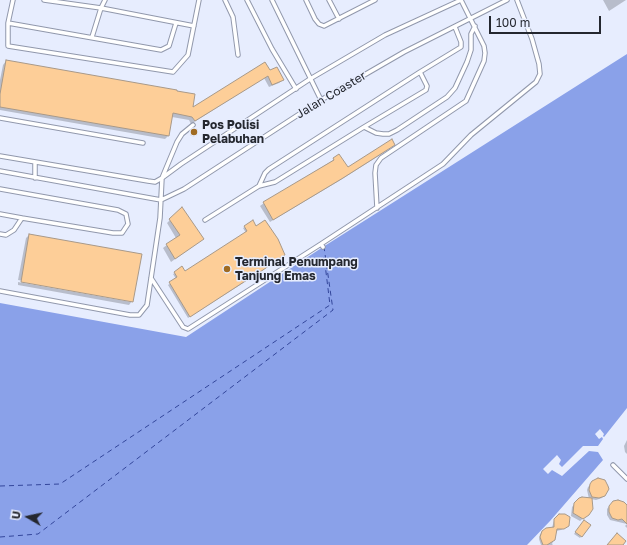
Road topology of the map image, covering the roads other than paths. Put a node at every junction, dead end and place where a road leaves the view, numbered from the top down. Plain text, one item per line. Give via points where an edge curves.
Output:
1 (13, 0) edge
2 (44, 0) edge
3 (105, 0) edge
4 (199, 0) edge
5 (225, 0) edge
6 (247, 0) edge
7 (272, 0) edge
8 (306, 0) edge
9 (329, 0) edge
10 (375, 0) edge
11 (461, 0) edge
12 (507, 0) edge
13 (518, 0) edge
14 (101, 8) junction
15 (339, 19) junction
16 (471, 19) junction
17 (8, 22) junction
18 (176, 23) junction
19 (194, 26) junction
20 (475, 26) junction
21 (455, 27) junction
22 (92, 38) junction
23 (238, 54) dead end
24 (420, 72) junction
25 (310, 79) junction
26 (296, 89) junction
27 (321, 100) junction
28 (0, 118) edge
29 (193, 125) dead end
30 (364, 127) junction
31 (143, 143) dead end
32 (0, 156) edge
33 (35, 162) junction
34 (0, 171) edge
35 (35, 178) junction
36 (162, 178) junction
37 (259, 186) junction
38 (0, 189) edge
39 (161, 200) junction
40 (377, 208) junction
41 (0, 214) edge
42 (22, 218) junction
43 (205, 220) dead end
44 (0, 234) edge
45 (151, 278) junction
46 (0, 291) edge
47 (614, 465) dead end
48 (627, 479) edge

1 - 17 lane
2 - 14 lane
3 - 14 lane
4 - 19 lane
5 - 23 lane via 233,17
6 - 26 lane
7 - 25 lane
8 - 15 lane via 319,24 324,26
9 - 15 lane
10 - 15 lane
11 - 16 lane
11 - 25 lane, Jalan Coaster via 385,36
12 - 16 lane, Jalan Coaster
13 - 40 lane via 539,64 540,74 536,82 471,135 443,164
14 - 18 lane
14 - 22 lane
16 - 20 lane
16 - 21 lane, Jalan Coaster
17 - 19 lane via 8,46 173,72 188,55
17 - 22 lane
18 - 19 lane
18 - 22 lane via 169,46 161,50
20 - 30 lane via 471,34 471,50 467,62 455,88 447,97 389,134 376,133
20 - 40 lane via 485,53 470,95 462,105 381,158 376,165 375,173
21 - 24 lane via 461,47
21 - 27 lane, Jalan Coaster via 404,52
24 - 30 lane via 427,86 426,90
24 - 37 lane via 269,169
25 - 26 lane, Jalan Coaster
25 - 27 lane
26 - 36 lane, Jalan Coaster
27 - 39 lane, Jalan Coaster via 184,189
28 - 31 lane
29 - 36 lane via 177,142
30 - 37 lane via 275,182
32 - 33 lane
33 - 35 lane
33 - 36 lane via 155,182
34 - 35 lane
35 - 39 lane
36 - 39 lane
37 - 43 lane
38 - 42 lane via 118,210 126,214 128,224 122,233 113,233
39 - 45 lane
40 - 45 lane via 322,246 188,330 183,327
41 - 42 lane
42 - 44 lane via 14,230 6,235
45 - 46 lane via 147,305 140,315
47 - 48 lane

